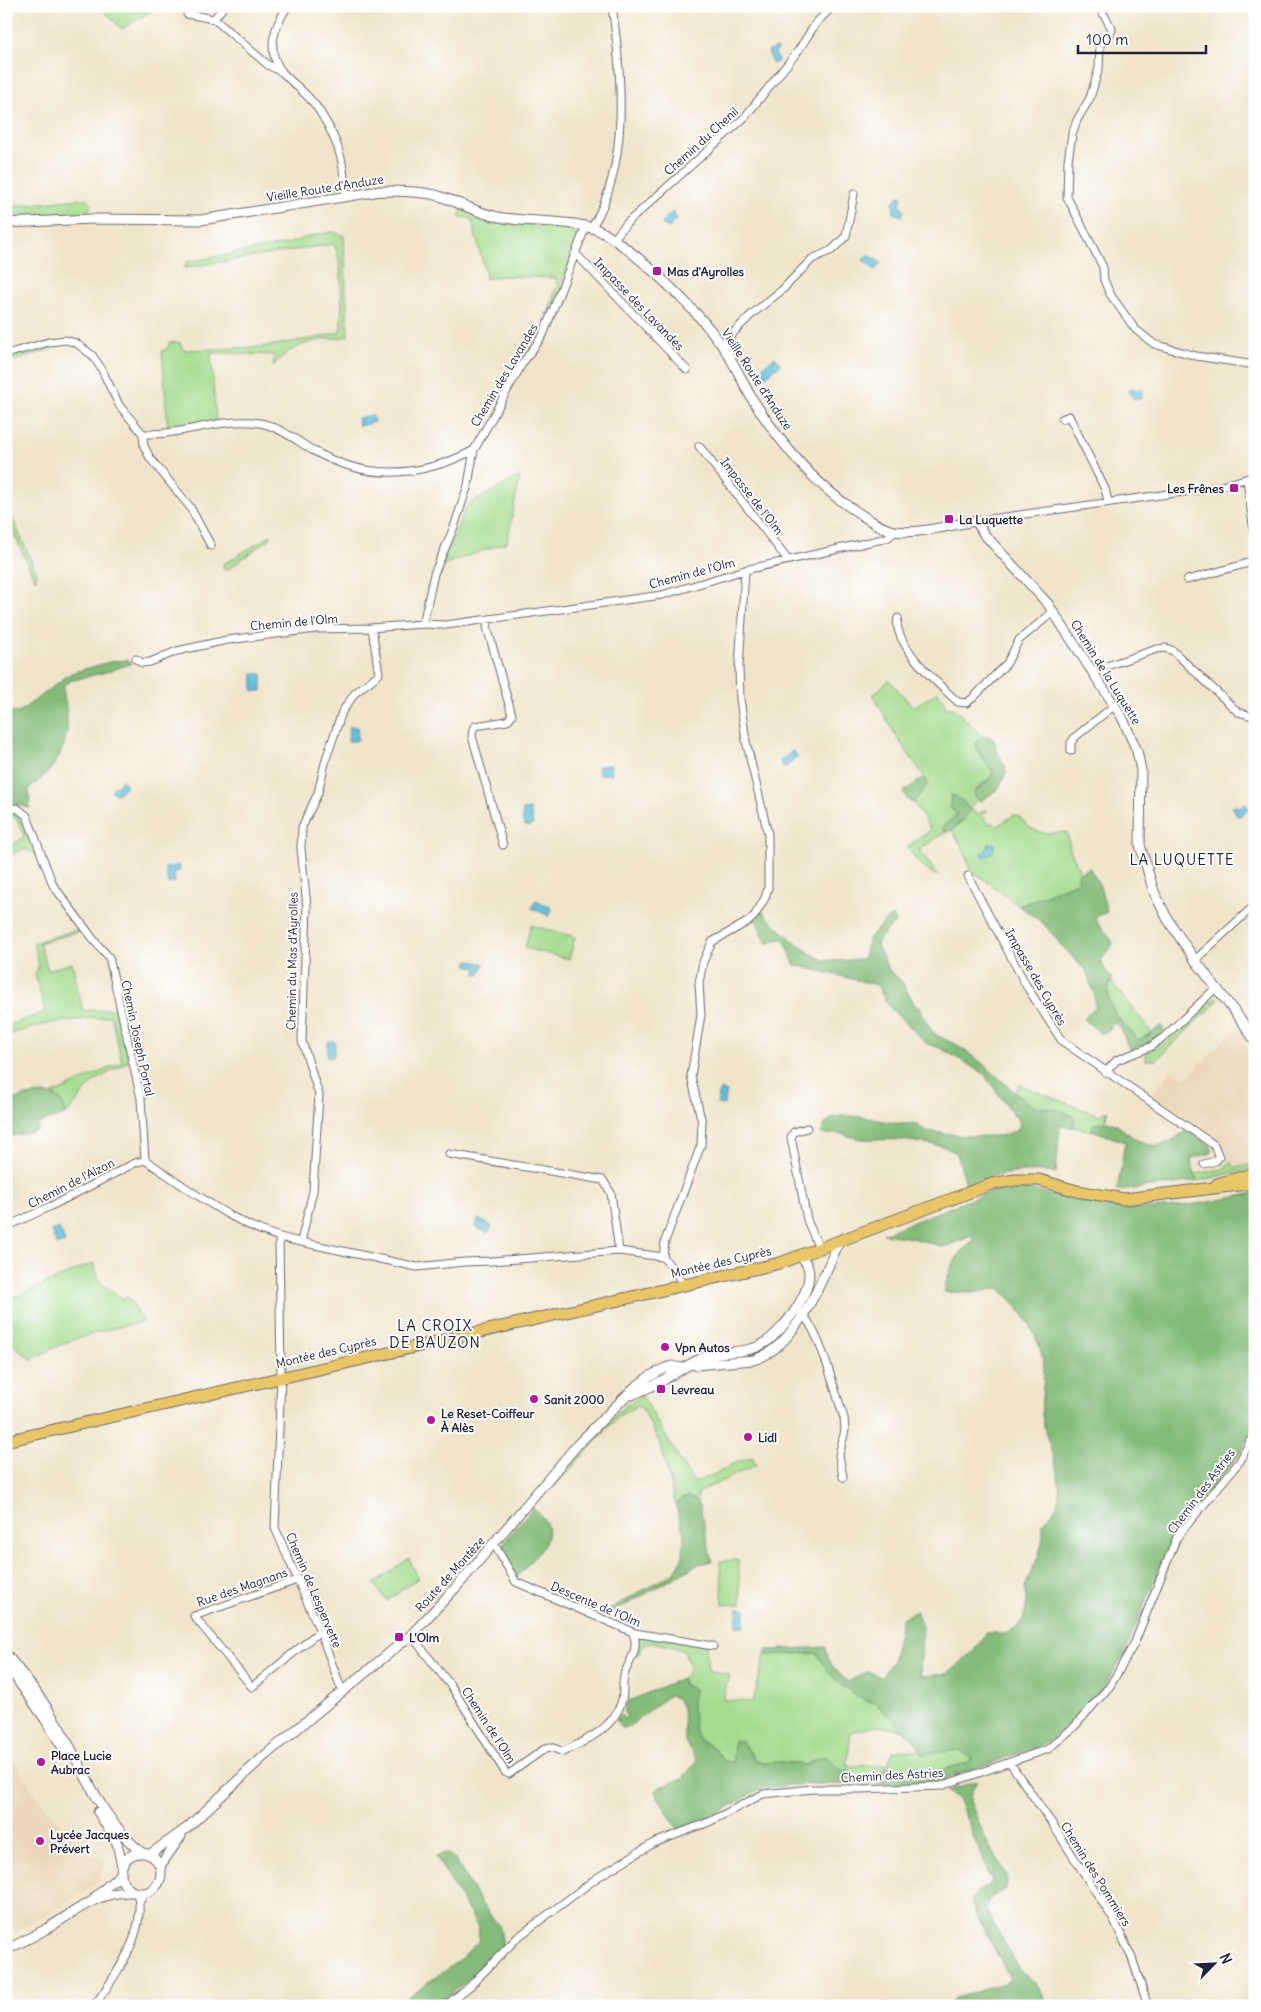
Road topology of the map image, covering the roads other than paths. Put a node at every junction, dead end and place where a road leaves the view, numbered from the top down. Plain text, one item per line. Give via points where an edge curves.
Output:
1 (224, 6) edge
2 (288, 6) edge
3 (612, 6) edge
4 (834, 6) edge
5 (1099, 6) edge
6 (188, 14) dead end
7 (214, 19) junction
8 (282, 72) junction
9 (854, 194) dead end
10 (346, 196) junction
11 (6, 223) edge
12 (589, 226) junction
13 (614, 240) junction
14 (575, 254) junction
15 (722, 344) junction
16 (6, 354) edge
17 (1255, 365) edge
18 (687, 370) dead end
19 (1062, 419) dead end
20 (143, 434) junction
21 (699, 446) dead end
22 (474, 450) junction
23 (1255, 476) edge
24 (1247, 479) junction
25 (1108, 501) junction
26 (976, 521) junction
27 (896, 531) junction
28 (1255, 540) edge
29 (211, 546) dead end
30 (788, 560) junction
31 (1255, 560) edge
32 (744, 570) junction
33 (1187, 580) dead end
34 (1053, 612) junction
35 (898, 618) dead end
36 (489, 619) junction
37 (423, 624) junction
38 (372, 628) junction
39 (136, 659) dead end
40 (1092, 671) junction
41 (1115, 706) junction
42 (1255, 717) edge
43 (1071, 751) dead end
44 (6, 810) edge
45 (503, 845) dead end
46 (968, 876) dead end
47 (1255, 905) edge
48 (1195, 960) junction
49 (1216, 988) junction
50 (1255, 1041) edge
51 (1105, 1072) junction
52 (807, 1128) dead end
53 (449, 1154) dead end
54 (146, 1160) junction
55 (1204, 1164) dead end
56 (1255, 1173) edge
57 (1255, 1184) edge
58 (1202, 1190) junction
59 (6, 1227) edge
60 (278, 1237) junction
61 (301, 1242) junction
62 (839, 1242) junction
63 (819, 1248) junction
64 (619, 1251) junction
65 (799, 1256) junction
66 (664, 1258) junction
67 (683, 1285) junction
68 (799, 1312) junction
69 (281, 1377) junction
70 (1255, 1431) edge
71 (9, 1439) edge
72 (843, 1478) dead end
73 (494, 1544) junction
74 (297, 1580) junction
75 (320, 1630) junction
76 (632, 1632) junction
77 (411, 1635) junction
78 (713, 1646) dead end
79 (6, 1654) edge
80 (6, 1664) edge
81 (343, 1690) junction
82 (1010, 1764) junction
83 (187, 1828) junction
84 (146, 1854) junction
85 (160, 1866) junction
86 (122, 1870) junction
87 (138, 1893) junction
88 (94, 1899) junction
89 (6, 1950) edge
90 (94, 2006) edge
91 (445, 2006) edge
92 (1148, 2006) edge

1 - 7 street
2 - 8 street via 275,30 272,45 275,61
3 - 12 street, Chemin des Lavandes via 621,125 613,182 602,210
4 - 13 street, Chemin du Chenil via 816,23 798,51 744,118 626,223
5 - 17 street via 1112,29 1100,45 1099,68 1090,98 1072,134 1067,197 1071,208 1103,267 1110,294 1135,329 1154,344 1171,350
6 - 7 street
7 - 8 street via 268,65
8 - 10 street via 320,111 341,158
9 - 15 street via 846,236 832,250 812,259
10 - 11 street, Vieille Route d'Anduze via 201,220 92,218
10 - 12 street, Vieille Route d'Anduze via 380,190 408,191 436,195 504,218
12 - 13 street, Vieille Route d'Anduze
12 - 14 street, Chemin des Lavandes
13 - 15 street, Vieille Route d'Anduze via 671,290
14 - 18 street, Impasse des Lavandes
14 - 22 street, Chemin des Lavandes via 543,335 522,364
15 - 27 street, Vieille Route d'Anduze via 769,424 804,467 843,503
16 - 20 street via 66,340 86,349 101,368 119,405
19 - 25 street via 1069,416
20 - 22 street via 250,421 278,430 334,461 383,473 431,466
20 - 29 street via 150,458 190,507
21 - 30 street, Impasse de l'Olm
22 - 37 street, Chemin des Lavandes via 468,485 434,574
23 - 24 street, Vieille Route d'Anduze
24 - 25 street, Vieille Route d'Anduze via 1218,487
24 - 28 street
25 - 26 street, Vieille Route d'Anduze
26 - 27 street, Vieille Route d'Anduze via 911,532
26 - 34 street, Chemin de la Luquette
27 - 30 street, Chemin de l'Olm via 887,538
30 - 32 street, Chemin de l'Olm
31 - 33 street
32 - 36 street, Chemin de l'Olm via 662,595
32 - 66 street via 740,699 746,742 768,834 768,888 756,915 712,942 703,962 699,984 701,1015 691,1076 702,1122 701,1145 665,1240
34 - 35 street via 1019,640 1007,663 966,703 958,702 907,650 896,625
34 - 40 street, Chemin de la Luquette
36 - 37 street, Chemin de l'Olm
36 - 45 street via 487,627 512,715 507,721 475,726 472,736
37 - 38 street, Chemin de l'Olm
38 - 39 street, Chemin de l'Olm via 316,629 227,640 177,651 150,662 142,663
38 - 61 street, Chemin du Mas d'Ayrolles via 379,674 355,693 342,712 318,793 302,827 307,907 302,1041 319,1095 314,1191
40 - 41 street, Chemin de la Luquette
40 - 42 street via 1166,648 1238,712
41 - 43 street via 1075,737
41 - 48 street, Chemin de la Luquette via 1128,729 1139,762 1142,780 1140,845 1149,880 1164,913
44 - 54 street, Chemin Joseph Portal via 17,808 26,815 53,885 109,957 141,1099
46 - 51 street, Impasse des Cyprès via 1027,987 1058,1036
47 - 48 street
48 - 49 street, Chemin de la Luquette
49 - 50 street, Chemin de la Luquette
49 - 51 street via 1164,1037 1116,1060
51 - 55 street, Impasse des Cyprès via 1214,1145 1219,1157
52 - 63 street via 794,1132 791,1137 807,1220
53 - 64 street via 603,1180 611,1193
54 - 59 street, Chemin de l'Alzon
54 - 60 street via 235,1219
56 - 58 main road, Montée des Cyprès
57 - 58 main road, Montée des Cyprès
58 - 62 main road, Montée des Cyprès via 1124,1199 1039,1180 1015,1180 972,1191
60 - 61 street
60 - 69 street
61 - 64 street via 416,1267
62 - 63 main road, Montée des Cyprès
62 - 68 street, Route de Montèze via 820,1285
63 - 65 main road, Montée des Cyprès
64 - 66 street
65 - 67 main road, Montée des Cyprès
65 - 68 street, Route de Montèze via 808,1266
66 - 67 street
67 - 69 main road, Montée des Cyprès
68 - 72 street via 810,1324 844,1418 845,1430 839,1455
68 - 73 street, Route de Montèze via 763,1344 710,1355 625,1398 578,1444
69 - 71 main road, Montée des Cyprès
69 - 74 street, Chemin de Lespervette via 275,1524
70 - 82 street, Chemin des Astries via 1240,1460 1177,1538 1134,1644 1105,1694 1048,1749
73 - 76 street, Descente de l'Olm via 516,1582
73 - 77 street, Route de Montèze
74 - 75 street, Chemin de Lespervette
74 - 75 street, Rue des Magnans via 194,1616 252,1686
75 - 81 street, Chemin de Lespervette
76 - 77 street, Chemin de l'Olm via 636,1647 623,1680 621,1703 612,1719 575,1746 563,1752 546,1748 509,1774 444,1675
76 - 78 street, Descente de l'Olm
77 - 81 street, Route de Montèze
79 - 84 street via 53,1716 106,1814 125,1838
80 - 86 street via 63,1747 117,1843
81 - 83 street, Route de Montèze via 263,1757
82 - 91 street, Chemin des Astries via 941,1786 813,1789 763,1794 709,1822 654,1843 598,1877 518,1937 470,1986
82 - 92 street, Chemin des Pommiers via 1114,1920 1132,1958
83 - 84 street, Route de Montèze
83 - 85 street, Route de Montèze
84 - 85 street
84 - 86 street via 130,1856
85 - 87 street via 157,1886
86 - 87 street via 124,1884
86 - 88 street
87 - 88 street via 119,1892
87 - 90 street via 135,1936 124,1960
88 - 89 street

